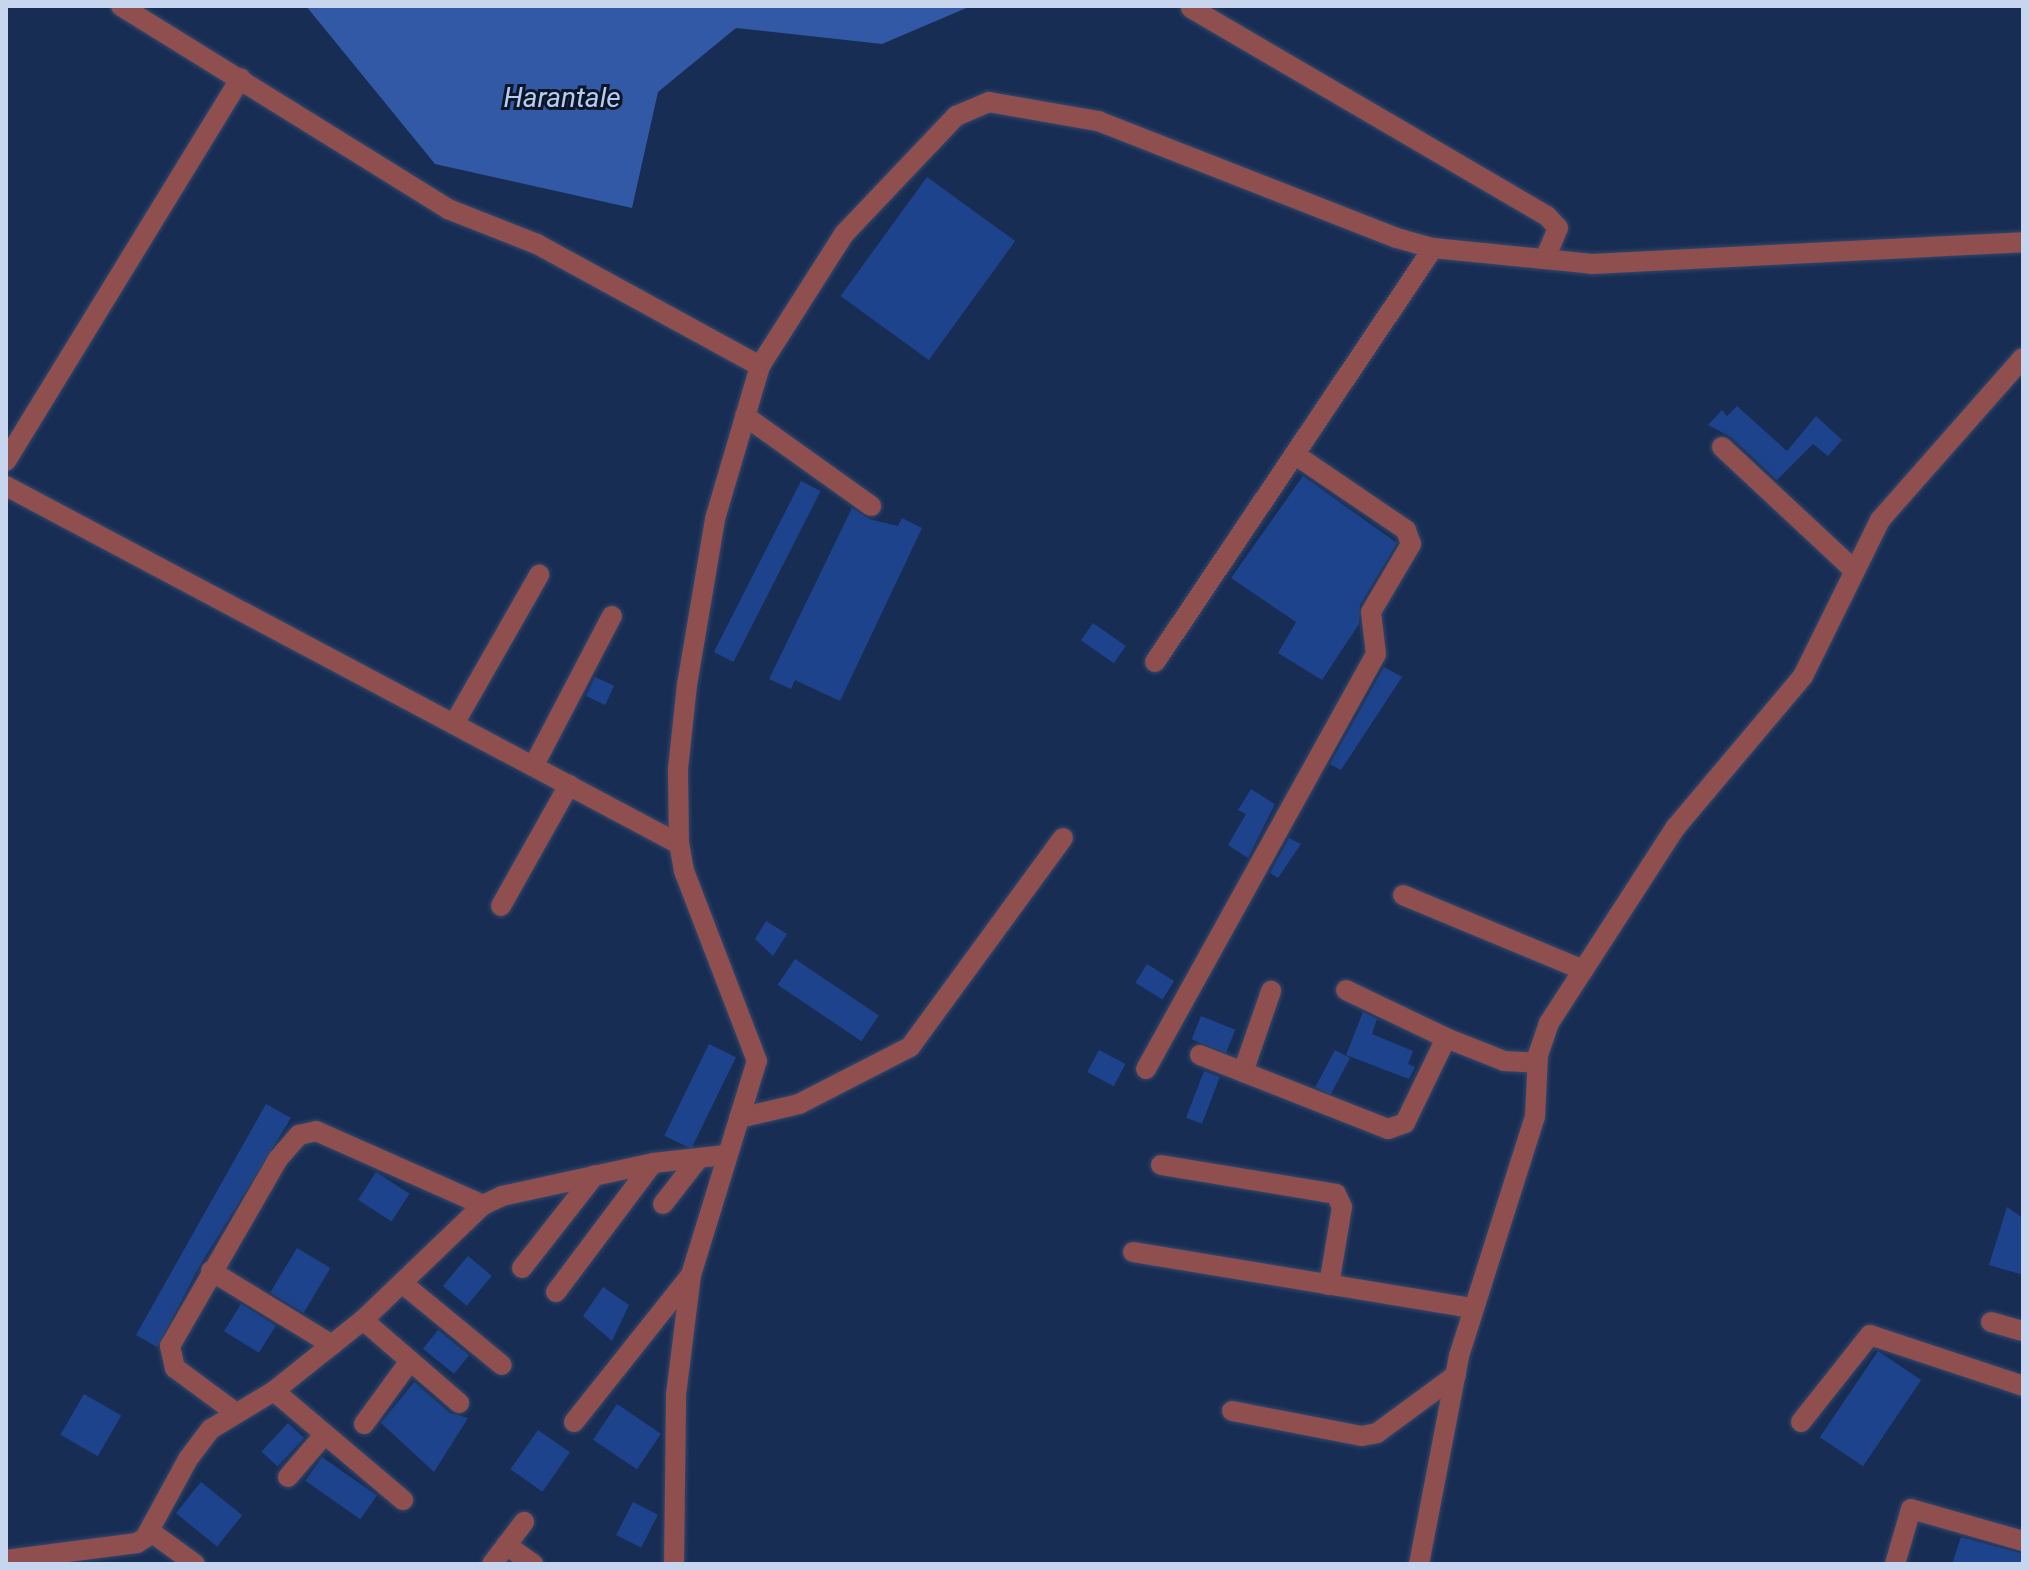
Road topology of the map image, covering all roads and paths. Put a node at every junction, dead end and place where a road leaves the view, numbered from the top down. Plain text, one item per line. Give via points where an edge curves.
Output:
1 (121, 6) edge
2 (1191, 8) dead end
3 (241, 78) junction
4 (2023, 242) edge
5 (1433, 248) junction
6 (1545, 259) junction
7 (2023, 358) edge
8 (760, 366) junction
9 (745, 416) junction
10 (1722, 447) dead end
11 (1294, 454) junction
12 (6, 461) edge
13 (6, 486) edge
14 (871, 506) dead end
15 (1853, 569) junction
16 (539, 575) dead end
17 (612, 616) dead end
18 (1155, 662) dead end
19 (454, 724) junction
20 (534, 765) junction
21 (569, 785) junction
22 (1063, 838) dead end
23 (679, 844) junction
24 (1403, 895) dead end
25 (501, 906) dead end
26 (1583, 970) junction
27 (1346, 990) dead end
28 (1271, 991) dead end
29 (1446, 1038) junction
30 (1200, 1055) dead end
31 (1537, 1063) junction
32 (1146, 1069) dead end
33 (1243, 1072) junction
34 (739, 1118) junction
35 (724, 1155) junction
36 (699, 1158) junction
37 (653, 1163) junction
38 (1161, 1165) dead end
39 (595, 1175) junction
40 (663, 1204) dead end
41 (483, 1205) junction
42 (1133, 1252) dead end
43 (522, 1268) dead end
44 (211, 1271) junction
45 (691, 1275) junction
46 (402, 1283) junction
47 (1329, 1285) junction
48 (556, 1292) dead end
49 (1471, 1308) junction
50 (363, 1320) junction
51 (1991, 1322) dead end
52 (2023, 1331) edge
53 (332, 1345) junction
54 (410, 1361) junction
55 (502, 1365) dead end
56 (1456, 1375) junction
57 (2023, 1386) edge
58 (274, 1391) junction
59 (459, 1403) dead end
60 (1232, 1411) dead end
61 (236, 1413) junction
62 (574, 1422) dead end
63 (1801, 1422) dead end
64 (364, 1424) dead end
65 (324, 1435) junction
66 (288, 1477) dead end
67 (403, 1500) dead end
68 (524, 1522) dead end
69 (151, 1532) junction
70 (2023, 1541) edge
71 (506, 1545) junction
72 (6, 1560) edge
73 (195, 1564) edge
74 (492, 1564) edge
75 (533, 1564) edge
76 (674, 1564) edge
77 (1419, 1564) edge
78 (1895, 1564) edge

1 - 3 street
2 - 6 street via 1547,216 1558,228
3 - 8 street via 448,209 537,244
3 - 12 street
4 - 6 street via 1592,264
5 - 6 street
5 - 8 street via 1142,135 1098,121 978,103 956,116 844,234
5 - 11 street
7 - 15 street via 1880,520
8 - 9 street
9 - 14 street
9 - 23 street via 715,519 687,685 678,769
10 - 15 street
11 - 18 street
11 - 32 street via 1406,530 1411,544 1371,612 1376,654
13 - 19 street
15 - 26 street via 1838,613 1803,676 1676,827
16 - 19 street
17 - 20 street
19 - 20 street
20 - 21 street
21 - 23 street
21 - 25 street
22 - 34 street via 910,1047 799,1104
23 - 34 street via 684,871 754,1045 753,1082
24 - 26 street
26 - 31 street via 1549,1023
27 - 29 street
28 - 33 street
29 - 31 street via 1504,1061
29 - 33 street via 1399,1128 1388,1129
30 - 33 street
31 - 49 street via 1535,1117
34 - 35 street
35 - 36 street
35 - 45 street
36 - 37 street
36 - 40 street
37 - 39 street
37 - 48 street
38 - 47 street via 1336,1194 1342,1207
39 - 41 street
39 - 43 street
41 - 44 street via 316,1131 299,1135 278,1159
41 - 46 street
42 - 47 street
44 - 53 street
44 - 61 street via 178,1329 170,1357 175,1368
45 - 62 street
45 - 76 street via 676,1395
46 - 50 street
46 - 55 street
47 - 49 street
49 - 56 street
50 - 53 street
50 - 54 street
51 - 52 street
53 - 58 street
54 - 59 street
54 - 64 street
56 - 60 street via 1377,1433 1362,1436
56 - 77 street
57 - 63 street via 1870,1335
58 - 61 street
58 - 65 street
61 - 69 street via 211,1429 188,1459
65 - 66 street
65 - 67 street
68 - 71 street
69 - 72 street via 137,1543
69 - 73 street
70 - 78 street via 1911,1509
71 - 74 street
71 - 75 street

